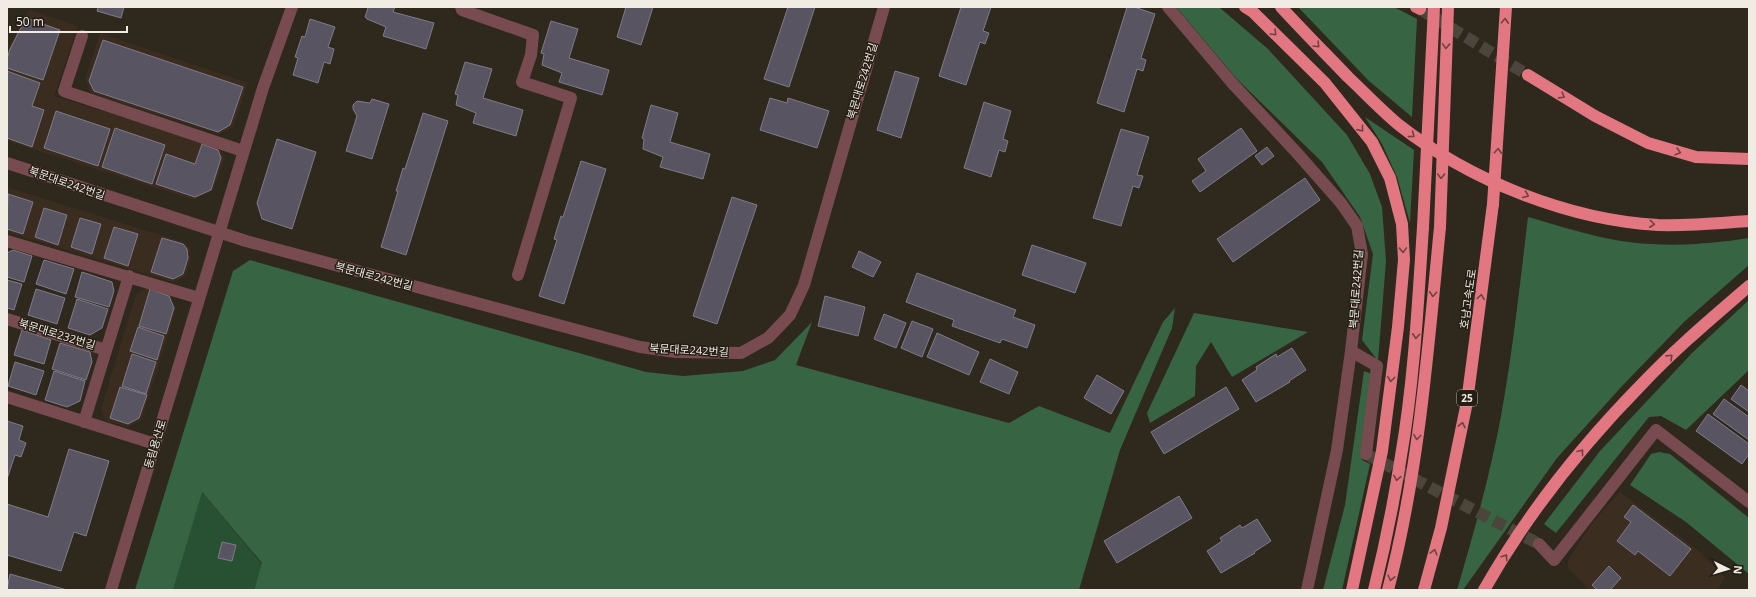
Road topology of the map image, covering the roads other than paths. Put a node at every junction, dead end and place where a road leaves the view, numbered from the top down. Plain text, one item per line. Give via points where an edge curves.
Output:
1 (292, 7) edge
2 (461, 7) edge
3 (884, 7) edge
4 (1168, 7) edge
5 (1245, 7) edge
6 (1281, 7) edge
7 (1434, 7) edge
8 (1448, 7) edge
9 (1506, 7) edge
10 (82, 36) dead end
11 (1528, 75) tunnel mouth
12 (243, 151) junction
13 (1749, 159) edge
14 (7, 162) edge
15 (1749, 221) edge
16 (219, 232) junction
17 (7, 241) edge
18 (518, 275) dead end
19 (129, 276) junction
20 (1749, 286) edge
21 (199, 298) junction
22 (7, 318) edge
23 (106, 350) junction
24 (1351, 351) junction
25 (7, 398) edge
26 (84, 422) junction
27 (155, 444) junction
28 (1366, 454) dead end
29 (1749, 502) edge
30 (1539, 544) tunnel mouth
31 (110, 590) edge
32 (1307, 590) edge
33 (1352, 590) edge
34 (1374, 590) edge
35 (1388, 590) edge
36 (1424, 590) edge
37 (1484, 590) edge

1 - 12 street
2 - 18 street via 462,10 533,35 531,55 522,82 571,98
3 - 16 street, 북문대로242번길 via 804,285 790,315 768,338 741,353 676,352 640,348
4 - 24 street, 북문대로242번길 via 1233,84 1336,198 1357,226 1362,254
5 -> 33 highway via 1325,83 1372,142 1390,178 1402,224 1404,260 1382,451
6 -> 15 highway via 1398,124 1422,142 1476,174 1539,200 1580,213 1619,220 1658,225
7 -> 34 highway, bridge via 1414,349 1402,455
8 -> 35 highway, bridge via 1440,227 1428,352 1410,490
36 -> 9 highway, 호남고속도로 / 25, bridge via 1441,528 1467,402 1494,204
10 - 12 street via 64,91
11 -> 13 highway via 1595,116 1648,143 1696,157
12 - 16 street
14 - 16 street, 북문대로242번길
16 - 21 street, 동림용산로
17 - 19 street
19 - 21 street
19 - 23 street, 북문대로232번길
37 -> 20 highway via 1543,500 1597,432 1685,342
21 - 27 street, 동림용산로
22 - 23 street, 북문대로232번길
23 - 26 street, 북문대로232번길
24 - 28 street via 1376,366
24 - 32 street, 북문대로242번길 via 1337,450
25 - 26 street
26 - 27 street
27 - 31 street, 동림용산로
29 - 30 street via 1656,430 1554,560

